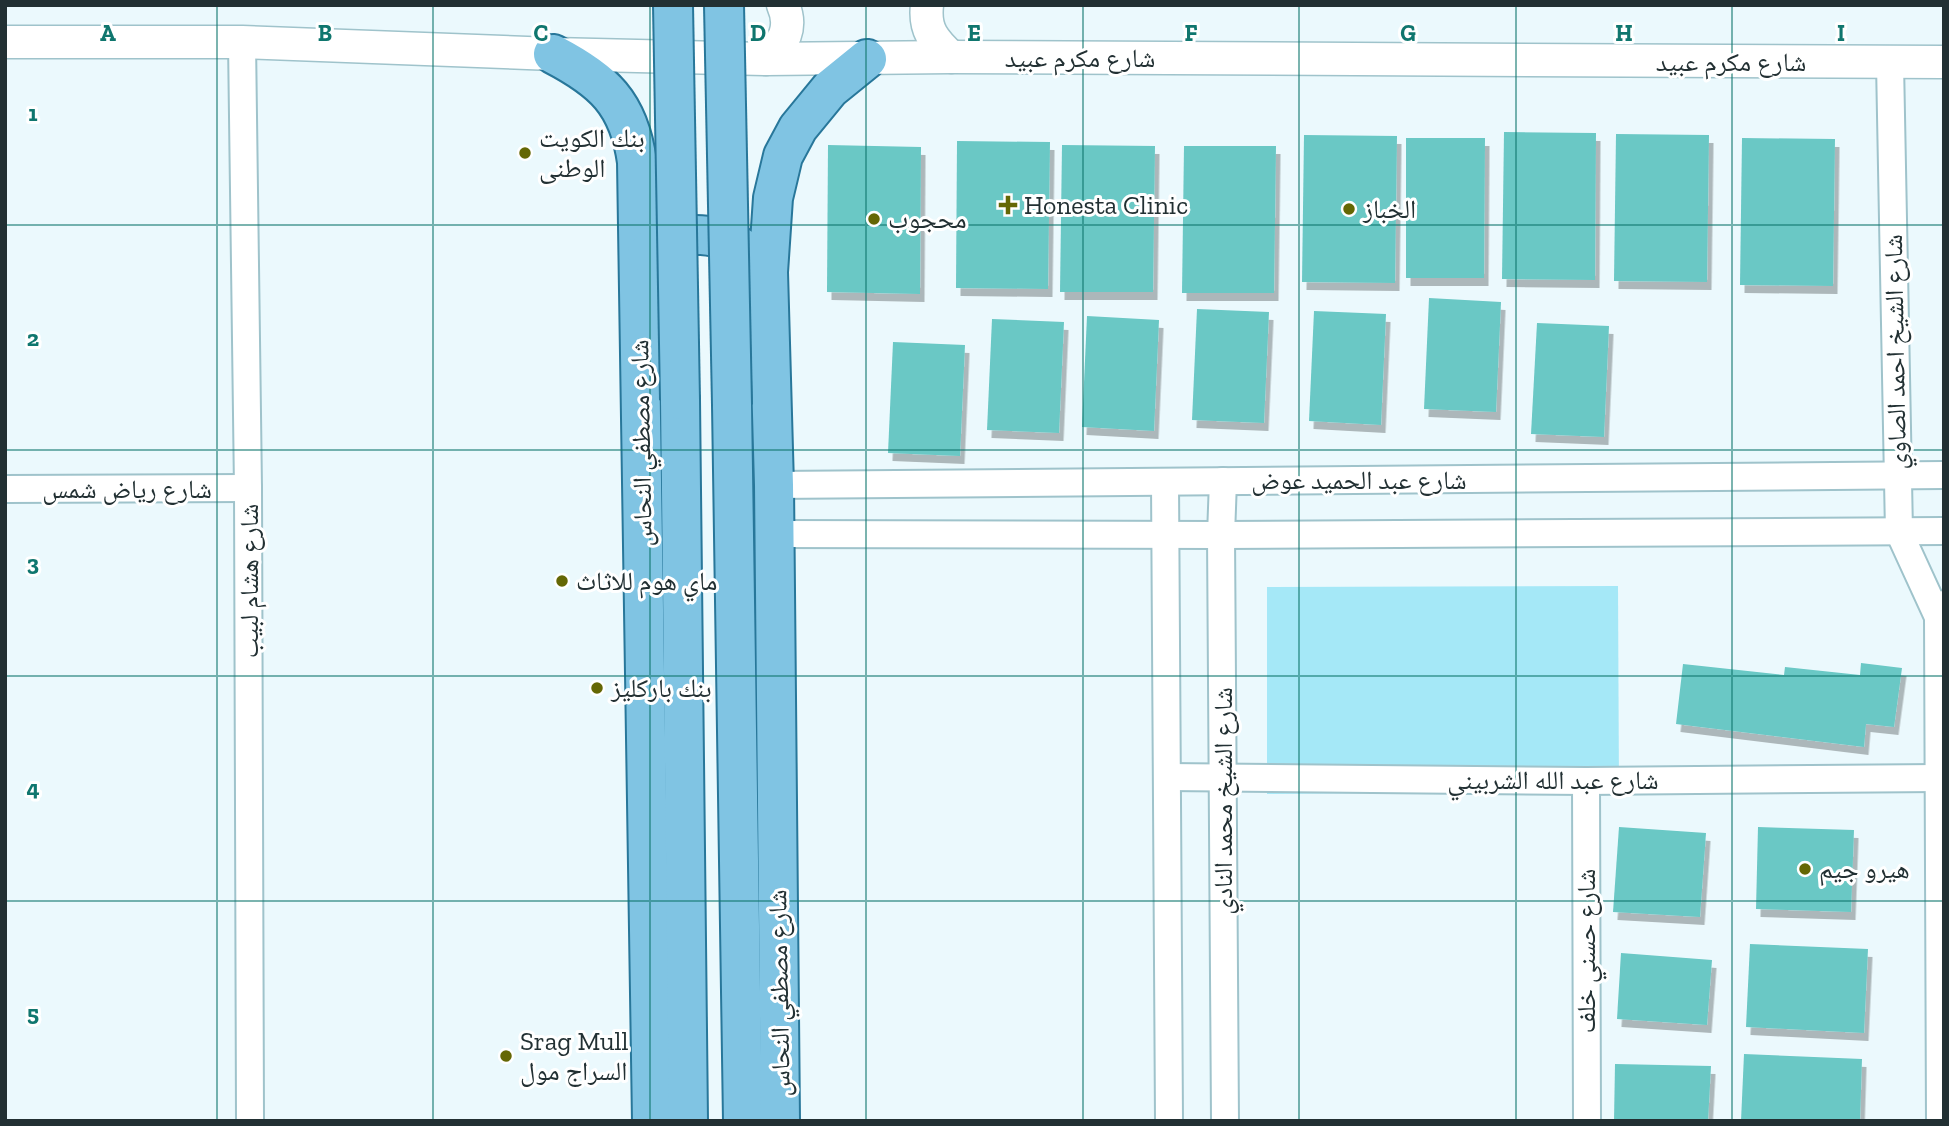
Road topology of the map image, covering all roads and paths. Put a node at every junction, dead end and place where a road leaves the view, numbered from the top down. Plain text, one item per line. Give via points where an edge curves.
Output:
1 (673, 5) edge
2 (724, 5) edge
3 (783, 5) edge
4 (927, 5) edge
5 (5, 42) edge
6 (242, 42) junction
7 (553, 54) junction
8 (951, 57) junction
9 (766, 59) junction
10 (867, 59) junction
11 (1944, 62) edge
12 (1890, 63) junction
13 (638, 261) junction
14 (768, 272) junction
15 (1944, 475) edge
16 (1897, 476) junction
17 (1223, 481) junction
18 (1165, 482) junction
19 (774, 485) junction
20 (248, 488) junction
21 (5, 489) edge
22 (1944, 531) edge
23 (1899, 532) junction
24 (774, 534) junction
25 (1167, 536) junction
26 (1221, 536) junction
27 (1941, 610) edge
28 (1167, 777) junction
29 (1224, 778) junction
30 (1938, 778) junction
31 (1586, 781) junction
32 (250, 1121) edge
33 (652, 1121) edge
34 (688, 1121) edge
35 (743, 1121) edge
36 (780, 1121) edge
37 (1169, 1121) edge
38 (1225, 1121) edge
39 (1587, 1121) edge
40 (1940, 1121) edge

1 - 34 main road, bridge
2 - 35 main road, bridge
3 - 9 street via 788,25 785,39
4 - 8 street via 933,40
5 - 6 street, شارع مكرم عبيد
6 - 7 street, شارع مكرم عبيد
6 - 20 street, شارع هشام لبيب
7 - 9 street, شارع مكرم عبيد
7 - 13 main road, شارع مصطفي النحاس via 600,82 626,118 637,162
8 - 10 street, شارع مكرم عبيد
8 - 12 street, شارع مكرم عبيد
9 - 10 street, شارع مكرم عبيد
10 - 14 main road, شارع مصطفي النحاس via 813,107 783,156 773,198
11 - 12 street, شارع مكرم عبيد
12 - 16 street, شارع الشيخ احمد الصاوي
13 - 14 main road via 665,242 697,234 744,248
13 - 33 main road, شارع مصطفي النحاس
14 - 19 main road, شارع مصطفي النحاس
15 - 16 street, شارع عبد الحميد عوض
16 - 17 street, شارع عبد الحميد عوض
16 - 23 street, شارع الشيخ احمد الصاوي
17 - 18 street, شارع عبد الحميد عوض
17 - 26 street, شارع الشيخ محمد النادي
18 - 19 street, شارع عبد الحميد عوض
18 - 25 street
19 - 24 main road, شارع مصطفي النحاس
20 - 21 street, شارع رياض شمس
20 - 32 street, شارع هشام لبيب
22 - 23 street, شارع عبد الحميد عوض
23 - 26 street, شارع عبد الحميد عوض
23 - 27 street, شارع الشيخ احمد الصاوي
24 - 25 street, شارع عبد الحميد عوض
24 - 36 main road, شارع مصطفي النحاس
25 - 26 street, شارع عبد الحميد عوض
25 - 28 street
26 - 29 street, شارع الشيخ محمد النادي
27 - 30 street
28 - 29 street, شارع عبد الله الشربيني
28 - 37 street
29 - 31 street, شارع عبد الله الشربيني
29 - 38 street, شارع الشيخ محمد النادي
30 - 31 street, شارع عبد الله الشربيني
30 - 40 street
31 - 39 street, شارع حسني خلف

